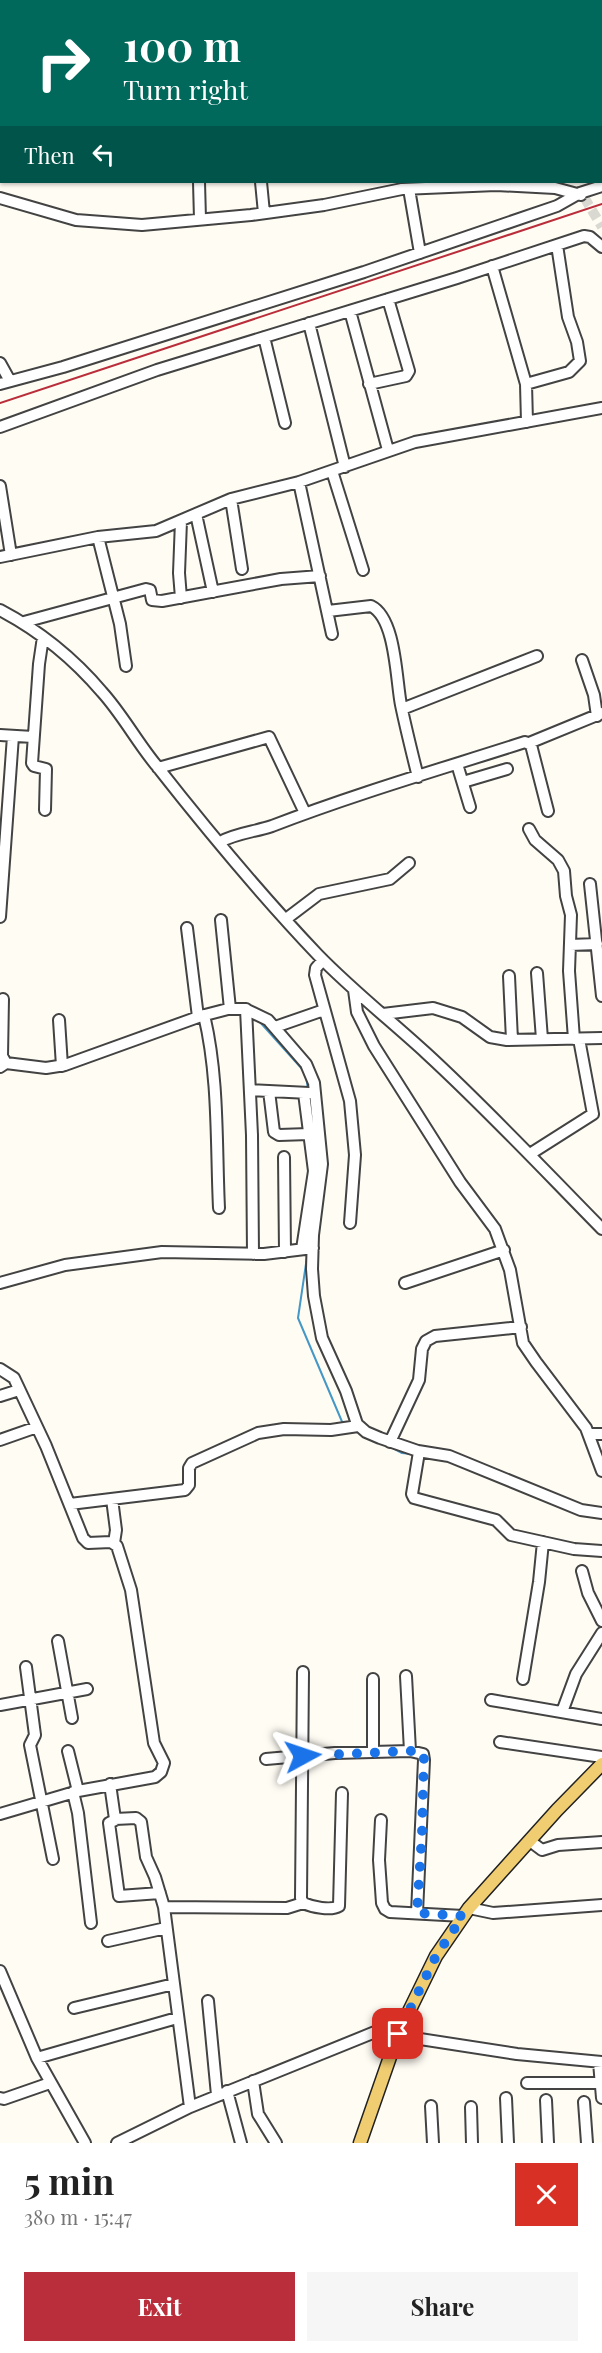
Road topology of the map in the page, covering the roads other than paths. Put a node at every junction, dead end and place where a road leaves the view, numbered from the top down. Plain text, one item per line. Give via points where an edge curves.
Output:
1 (199, 183) edge
2 (261, 183) edge
3 (391, 183) edge
4 (525, 184) edge
5 (602, 186) edge
6 (405, 189) junction
7 (582, 195) junction
8 (0, 198) edge
9 (264, 213) junction
10 (200, 219) junction
11 (557, 245) junction
12 (602, 247) edge
13 (420, 253) junction
14 (492, 266) junction
15 (388, 299) junction
16 (350, 310) junction
17 (309, 323) junction
18 (264, 337) junction
19 (0, 363) edge
20 (5, 383) edge
21 (369, 384) junction
22 (526, 384) junction
23 (602, 408) edge
24 (527, 422) junction
25 (285, 423) dead end
26 (0, 427) edge
27 (388, 450) junction
28 (345, 467) junction
29 (332, 471) junction
30 (299, 483) junction
31 (0, 486) edge
32 (231, 499) junction
33 (196, 514) junction
34 (181, 521) junction
35 (98, 537) junction
36 (5, 556) edge
37 (242, 569) dead end
38 (363, 570) dead end
39 (320, 576) junction
40 (213, 592) junction
41 (113, 598) junction
42 (181, 598) junction
43 (0, 610) edge
44 (328, 611) junction
45 (24, 622) junction
46 (332, 634) dead end
47 (44, 637) junction
48 (537, 656) dead end
49 (582, 660) dead end
50 (126, 666) dead end
51 (402, 710) junction
52 (600, 715) edge
53 (0, 735) edge
54 (13, 736) junction
55 (33, 737) junction
56 (529, 743) junction
57 (457, 764) junction
58 (158, 768) junction
59 (507, 769) dead end
60 (418, 777) junction
61 (463, 782) junction
62 (470, 807) dead end
63 (45, 810) dead end
64 (548, 812) dead end
65 (305, 813) junction
66 (529, 829) dead end
67 (219, 842) junction
68 (409, 863) dead end
69 (590, 884) dead end
70 (0, 917) edge
71 (286, 919) junction
72 (221, 920) dead end
73 (188, 928) dead end
74 (597, 944) junction
75 (570, 945) junction
76 (323, 960) junction
77 (537, 973) dead end
78 (509, 976) dead end
79 (354, 990) junction
80 (602, 996) edge
81 (3, 999) dead end
82 (230, 1009) junction
83 (324, 1010) junction
84 (246, 1011) junction
85 (383, 1014) junction
86 (203, 1018) junction
87 (59, 1020) dead end
88 (275, 1027) junction
89 (602, 1038) edge
90 (542, 1039) junction
91 (577, 1039) junction
92 (512, 1040) junction
93 (4, 1065) edge
94 (62, 1066) junction
95 (250, 1090) junction
96 (268, 1091) junction
97 (309, 1093) junction
98 (309, 1134) junction
99 (530, 1154) junction
100 (284, 1157) dead end
101 (219, 1208) dead end
102 (350, 1223) dead end
103 (602, 1230) edge
104 (308, 1248) junction
105 (504, 1250) junction
106 (285, 1252) junction
107 (253, 1254) junction
108 (0, 1283) edge
109 (405, 1283) dead end
110 (521, 1327) junction
111 (0, 1369) edge
112 (20, 1390) junction
113 (0, 1396) edge
114 (353, 1426) junction
115 (37, 1427) junction
116 (589, 1434) junction
117 (602, 1434) edge
118 (0, 1440) edge
119 (390, 1442) junction
120 (419, 1455) junction
121 (602, 1471) edge
122 (112, 1499) junction
123 (70, 1504) junction
124 (602, 1513) edge
125 (543, 1542) junction
126 (114, 1543) junction
127 (602, 1551) edge
128 (582, 1571) dead end
129 (602, 1621) edge
130 (602, 1633) edge
131 (58, 1641) dead end
132 (26, 1667) dead end
133 (303, 1672) dead end
134 (406, 1676) dead end
135 (373, 1679) dead end
136 (523, 1679) dead end
137 (87, 1689) dead end
138 (67, 1692) junction
139 (30, 1699) junction
140 (491, 1700) dead end
141 (0, 1705) edge
142 (562, 1712) junction
143 (72, 1718) dead end
144 (602, 1719) edge
145 (500, 1742) dead end
146 (68, 1751) dead end
147 (410, 1751) junction
148 (373, 1752) junction
149 (303, 1756) junction
150 (602, 1757) edge
151 (266, 1759) dead end
152 (602, 1764) edge
153 (110, 1784) junction
154 (75, 1791) junction
155 (342, 1793) dead end
156 (42, 1800) junction
157 (0, 1814) edge
158 (115, 1820) junction
159 (381, 1820) dead end
160 (530, 1841) junction
161 (602, 1842) edge
162 (53, 1859) dead end
163 (160, 1893) junction
164 (303, 1903) junction
165 (602, 1905) edge
166 (164, 1907) junction
167 (466, 1912) junction
168 (417, 1913) junction
169 (91, 1923) dead end
170 (166, 1928) junction
171 (108, 1941) dead end
172 (0, 1971) edge
173 (174, 1984) junction
174 (208, 2001) dead end
175 (74, 2008) dead end
176 (177, 2018) junction
177 (398, 2034) junction
178 (37, 2058) junction
179 (601, 2062) edge
180 (253, 2081) junction
181 (527, 2083) dead end
182 (601, 2083) edge
183 (50, 2084) junction
184 (222, 2093) junction
185 (0, 2097) edge
186 (506, 2098) dead end
187 (602, 2098) edge
188 (546, 2100) dead end
189 (584, 2102) dead end
190 (431, 2106) dead end
191 (190, 2107) junction
192 (471, 2107) dead end
193 (85, 2143) edge
194 (117, 2143) edge
195 (240, 2143) edge
196 (276, 2143) edge
197 (360, 2143) edge
198 (433, 2143) edge
199 (472, 2143) edge
200 (508, 2143) edge
201 (548, 2143) edge
202 (587, 2143) edge

1 - 10 street
2 - 9 street
3 - 6 street
4 - 6 street
4 - 7 street
5 - 7 street
6 - 9 street
6 - 13 street
7 - 13 street
8 - 10 street via 88,222 142,225
9 - 10 street
11 - 12 street via 584,236
11 - 14 street
11 - 22 street via 568,317 580,361 569,372
13 - 20 street
14 - 15 street
14 - 22 street
15 - 16 street
15 - 21 street via 409,371 408,375
16 - 17 street
16 - 21 street
17 - 18 street
17 - 28 street
18 - 25 street
18 - 26 street via 157,370
19 - 20 street
21 - 27 street
22 - 24 street
23 - 24 street
24 - 27 street
27 - 28 street
28 - 29 street
29 - 30 street
29 - 38 street
30 - 32 street
30 - 39 street
31 - 36 street
32 - 33 street
32 - 37 street
33 - 34 street
33 - 40 street
34 - 35 street via 156,531
34 - 42 street
35 - 36 street
35 - 41 street
39 - 40 street
39 - 44 street
40 - 42 street
41 - 42 street via 146,589 153,601
41 - 45 street
41 - 50 street
43 - 45 street
44 - 46 street
44 - 51 street via 371,606 378,610 390,636
45 - 47 street
47 - 55 street
47 - 58 street via 103,692
48 - 51 street
49 - 52 street
51 - 60 street
52 - 56 street
53 - 54 street
54 - 55 street
54 - 70 street
55 - 63 street via 32,764 46,769
56 - 57 street
56 - 64 street
57 - 60 street
57 - 61 street
58 - 65 street via 269,737
58 - 67 street
59 - 61 street
60 - 65 street
61 - 62 street
65 - 67 street
66 - 75 street via 564,872 571,915
67 - 71 street
68 - 71 street via 390,879 322,892
69 - 74 street
71 - 76 street
72 - 82 street
73 - 86 street
74 - 75 street
74 - 80 street
75 - 91 street via 569,982
76 - 79 street
76 - 83 street via 314,972
77 - 90 street
78 - 92 street
79 - 85 street
79 - 105 street via 357,1012 375,1046 460,1182 490,1219
81 - 93 street
82 - 84 street
82 - 86 street
83 - 88 street
83 - 102 street via 350,1101 355,1155
84 - 88 street via 262,1016
84 - 95 street
85 - 92 street via 439,1010 462,1017 490,1037
85 - 99 street
86 - 94 street
86 - 101 street via 213,1086
87 - 94 street
88 - 97 street via 306,1064 312,1076
89 - 91 street
90 - 91 street
90 - 92 street
91 - 99 street via 593,1114
93 - 94 street
95 - 96 street
95 - 107 street
96 - 97 street
96 - 98 street via 274,1132
97 - 98 street
97 - 104 street via 322,1169
98 - 104 street via 314,1171
99 - 103 street
100 - 106 street
104 - 106 street
104 - 114 street via 322,1338 346,1391
105 - 109 street
105 - 110 street
106 - 107 street
107 - 108 street via 162,1252 65,1264
110 - 116 street via 530,1354
110 - 119 street via 435,1336 426,1341 419,1380
111 - 112 street via 12,1376
112 - 113 street
112 - 115 street
114 - 119 street
114 - 122 street via 258,1432 192,1463 185,1490
115 - 118 street
115 - 123 street
116 - 117 street
116 - 121 street
119 - 120 street
120 - 124 street via 449,1456 582,1509
120 - 125 street via 414,1498 496,1520 511,1535
122 - 123 street
122 - 126 street
123 - 126 street via 85,1541
125 - 127 street
125 - 136 street
126 - 153 street via 129,1582 151,1730 164,1763 155,1777
128 - 129 street
130 - 142 street via 576,1674
131 - 138 street
132 - 139 street
133 - 149 street
134 - 147 street
135 - 148 street
137 - 138 street
138 - 139 street
138 - 143 street
139 - 141 street
139 - 156 street via 34,1735 30,1745
140 - 142 street
142 - 144 street
145 - 150 street
146 - 154 street
147 - 148 street
147 - 168 street via 421,1753 424,1760
148 - 149 street
149 - 151 street
149 - 164 street
152 - 160 main road
153 - 154 street
153 - 158 street
154 - 156 street
154 - 169 street
155 - 164 street via 339,1906 333,1909
156 - 157 street
156 - 162 street
158 - 163 street via 140,1820 146,1857
158 - 163 street via 109,1823 119,1896
159 - 168 street via 383,1906 390,1912
160 - 161 street via 542,1850
160 - 167 main road
163 - 166 street
164 - 166 street via 287,1908
165 - 167 street
166 - 170 street
167 - 168 street
167 - 177 main road via 436,1956
170 - 171 street
170 - 173 street
172 - 178 street
173 - 175 street
173 - 176 street
174 - 184 street
176 - 178 street
176 - 191 street
177 - 179 street
177 - 180 street via 370,2033
177 - 197 main road
178 - 183 street
179 - 182 street
180 - 184 street
180 - 196 street via 258,2114
181 - 182 street
182 - 187 street
183 - 185 street
183 - 193 street
184 - 191 street
184 - 195 street
186 - 200 street
188 - 201 street
189 - 202 street
190 - 198 street
191 - 194 street
192 - 199 street

